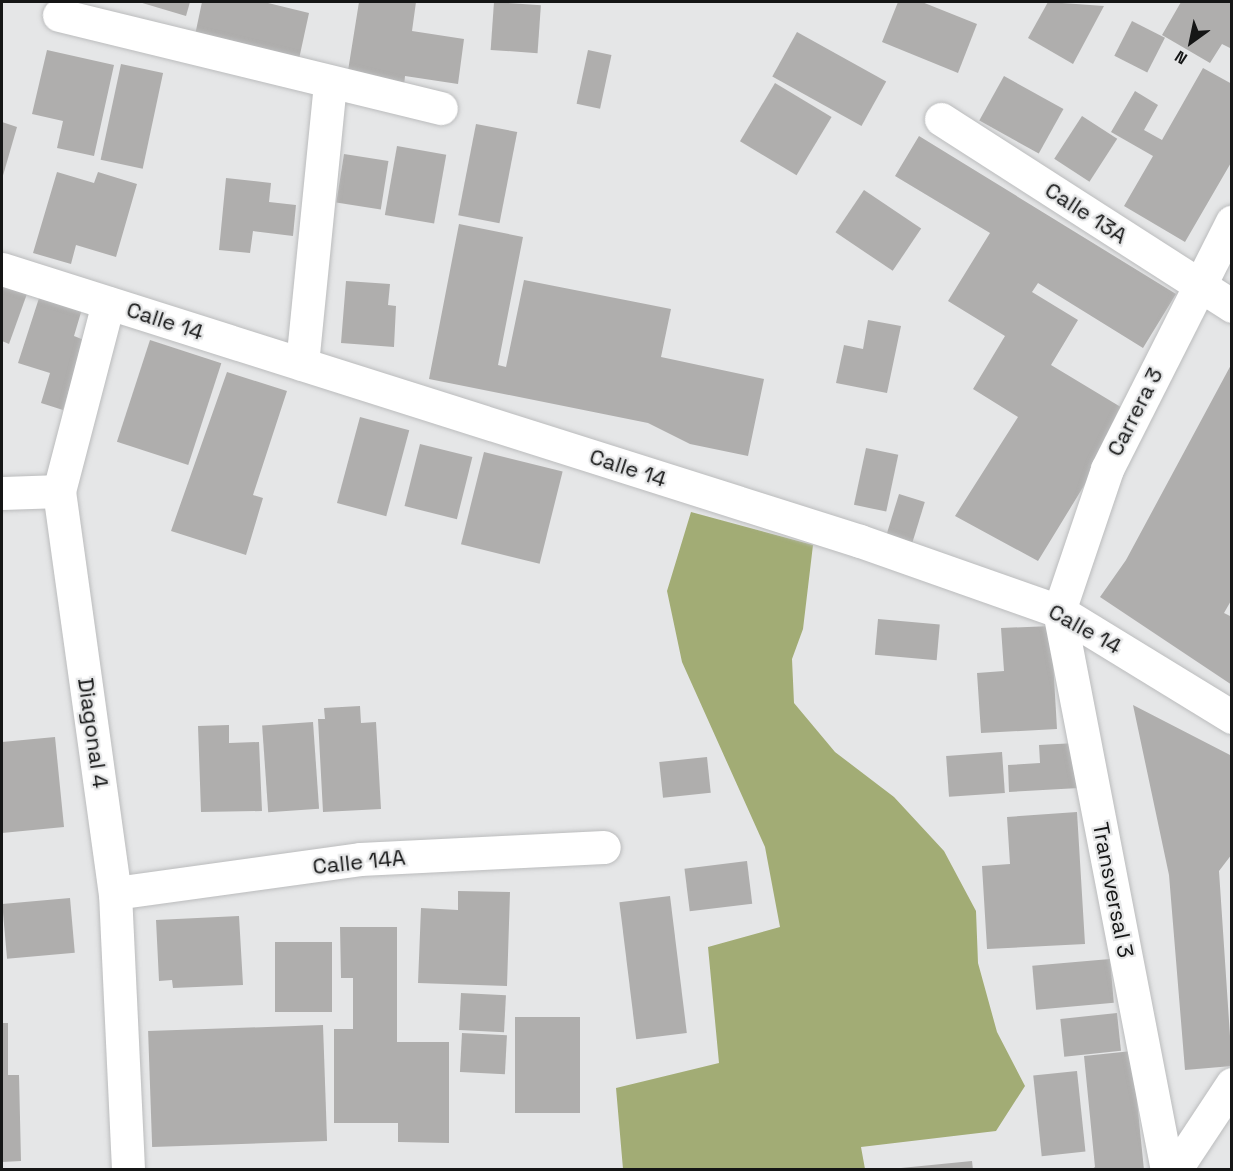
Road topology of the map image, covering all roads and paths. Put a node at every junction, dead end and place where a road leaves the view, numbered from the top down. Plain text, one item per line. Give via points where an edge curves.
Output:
1 (58, 15) dead end
2 (330, 83) junction
3 (441, 108) dead end
4 (941, 119) dead end
5 (1232, 222) edge
6 (2, 269) edge
7 (1199, 285) junction
8 (108, 303) junction
9 (1232, 306) edge
10 (302, 364) junction
11 (59, 491) junction
12 (2, 494) edge
13 (1059, 611) junction
14 (1232, 717) edge
15 (604, 847) dead end
16 (116, 893) junction
17 (1232, 1084) edge
18 (128, 1170) edge
19 (1167, 1170) edge
20 (1174, 1170) edge

1 - 2 street
2 - 3 street
2 - 10 street
4 - 7 street, Calle 13A
5 - 7 street, Carrera 3
6 - 8 street, Calle 14
7 - 9 street, Calle 13A
7 - 13 street, Carrera 3 via 1107,470
8 - 10 street, Calle 14
8 - 11 street, Diagonal 4
10 - 13 street, Calle 14 via 860,541
11 - 12 street
11 - 16 street, Diagonal 4
13 - 14 street, Calle 14
13 - 19 street, Transversal 3
15 - 16 street, Calle 14A via 360,859
16 - 18 street, Diagonal 4
17 - 20 street

